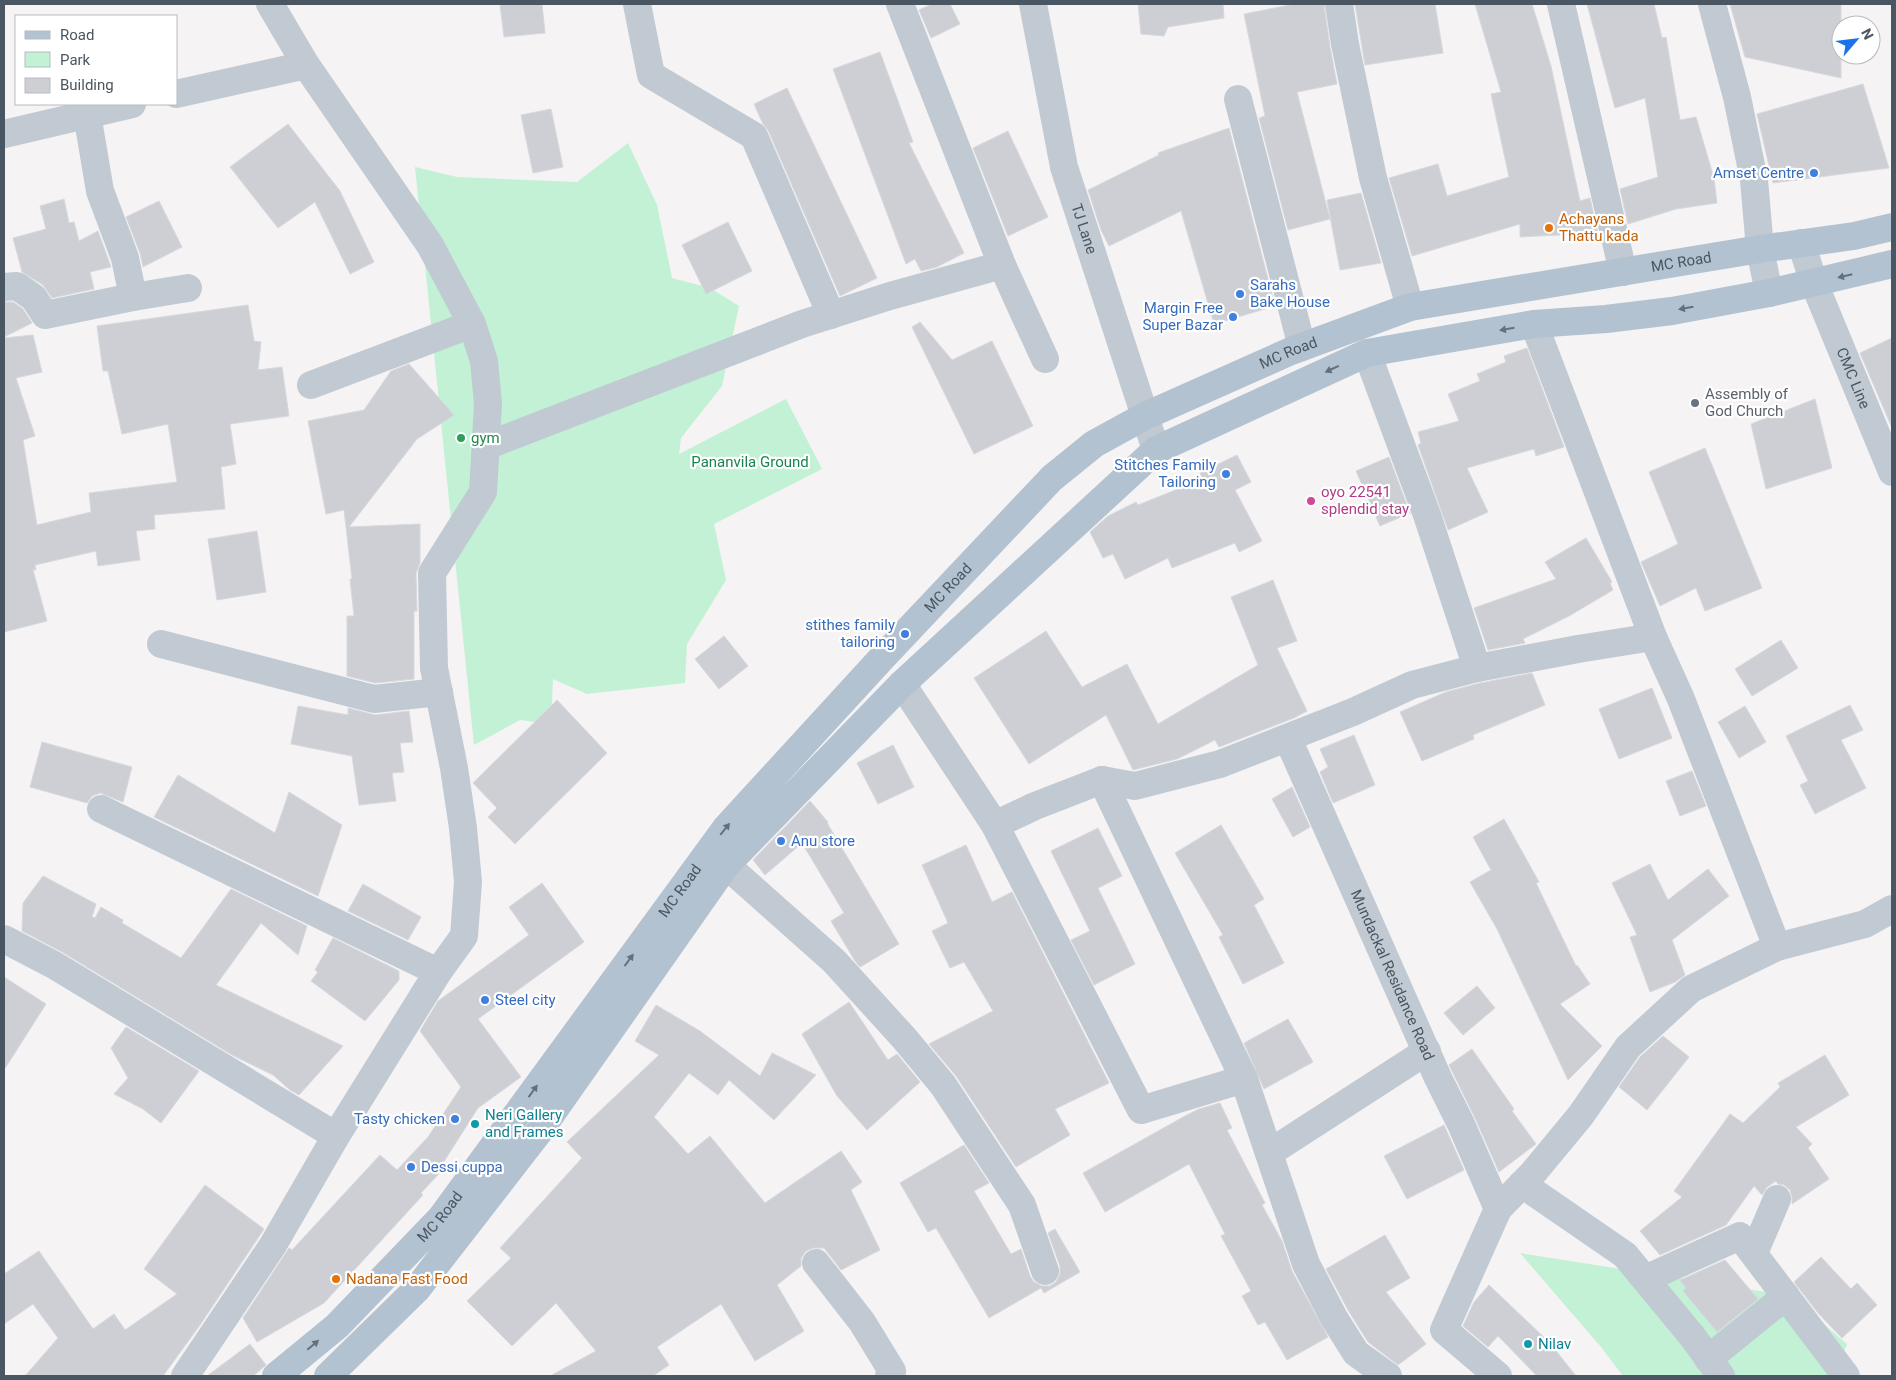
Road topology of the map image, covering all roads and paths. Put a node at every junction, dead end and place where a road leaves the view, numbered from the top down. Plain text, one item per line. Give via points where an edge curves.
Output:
1 (270, 4) edge
2 (637, 4) edge
3 (900, 4) edge
4 (1033, 4) edge
5 (1339, 4) edge
6 (1561, 4) edge
7 (1712, 4) edge
8 (306, 65) junction
9 (178, 94) edge
10 (1238, 99) dead end
11 (128, 105) edge
12 (87, 114) junction
13 (4, 134) edge
14 (1892, 227) edge
15 (1801, 243) junction
16 (1760, 249) junction
17 (1892, 264) edge
18 (1002, 265) junction
19 (1623, 272) junction
20 (1814, 283) junction
21 (4, 287) edge
22 (188, 288) dead end
23 (1769, 293) junction
24 (133, 297) junction
25 (1410, 307) junction
26 (831, 315) junction
27 (472, 324) junction
28 (1534, 324) junction
29 (1302, 347) junction
30 (1367, 353) junction
31 (1045, 359) dead end
32 (311, 384) dead end
33 (1145, 416) junction
34 (486, 446) junction
35 (1156, 450) junction
36 (1892, 472) edge
37 (1654, 637) junction
38 (161, 644) dead end
39 (1477, 668) junction
40 (902, 684) junction
41 (439, 692) junction
42 (1288, 738) junction
43 (1102, 780) junction
44 (101, 809) dead end
45 (995, 825) junction
46 (726, 865) junction
47 (1892, 909) edge
48 (4, 939) edge
49 (1777, 947) junction
50 (438, 972) junction
51 (1427, 1051) junction
52 (1244, 1079) junction
53 (336, 1136) junction
54 (1269, 1154) junction
55 (1522, 1184) junction
56 (1777, 1199) dead end
57 (1498, 1209) junction
58 (1754, 1253) junction
59 (816, 1263) dead end
60 (1045, 1271) dead end
61 (1645, 1279) junction
62 (1786, 1296) junction
63 (1715, 1367) edge
64 (185, 1376) edge
65 (276, 1376) edge
66 (328, 1376) edge
67 (889, 1376) edge
68 (1388, 1376) edge
69 (1498, 1376) edge
70 (1846, 1376) edge

1 - 8 street
2 - 26 street via 651,75 754,136
3 - 18 street
4 - 33 street, TJ Lane via 1064,166
5 - 25 street via 1373,178
6 - 19 street
7 - 16 street via 1737,97 1754,180
8 - 9 street
8 - 27 street via 430,245
10 - 29 street
11 - 12 street
12 - 13 street
12 - 24 street via 100,191 125,258
14 - 15 main road, MC Road
15 - 16 main road, MC Road
15 - 20 street, CMC Line
16 - 19 main road, MC Road
16 - 23 street
17 -> 20 main road, MC Road
18 - 26 street
18 - 31 street
19 - 25 main road, MC Road
20 - 23 main road, MC Road
20 - 36 street, CMC Line
21 - 24 street via 17,286 34,298 45,316
22 - 24 street
23 -> 28 main road, MC Road via 1606,319
25 - 29 main road, MC Road
26 - 34 street
27 - 32 street
27 - 34 street via 484,361 488,404
28 -> 30 main road, MC Road
28 - 37 street
29 - 33 main road, MC Road
30 -> 35 main road, MC Road
30 - 39 street via 1427,515
33 - 35 street, TJ Lane
65 -> 33 main road, MC Road via 337,1326 441,1218 726,828 1052,478 1094,444
34 - 41 street via 484,492 432,573 434,668
35 - 40 main road, MC Road
37 - 39 street
37 - 49 street
38 - 41 street via 374,699
39 - 42 street via 1412,685
40 - 45 street
40 - 46 main road, MC Road
41 - 50 street via 454,768 468,882 464,936
42 - 43 street via 1220,764 1135,786
42 - 51 street, Mundackal Residance Road
43 - 45 street
43 - 52 street
44 - 50 street
45 - 52 street via 1141,1110
46 - 60 street via 834,961 943,1085 1022,1205
46 - 66 main road, MC Road via 538,1133 430,1273
47 - 49 street via 1865,924
48 - 53 street
49 - 55 street via 1691,990 1628,1047 1581,1115
50 - 53 street
51 - 54 street
51 - 57 street, Mundackal Residance Road
52 - 54 street
53 - 64 street via 273,1245
54 - 68 street via 1306,1264 1334,1318 1356,1353
55 - 57 street
55 - 61 street via 1625,1255
56 - 58 street
57 - 69 street via 1444,1330
58 - 61 street via 1740,1236
58 - 62 street
59 - 67 street via 862,1322 892,1371
61 - 63 street
62 - 63 street
62 - 70 street

